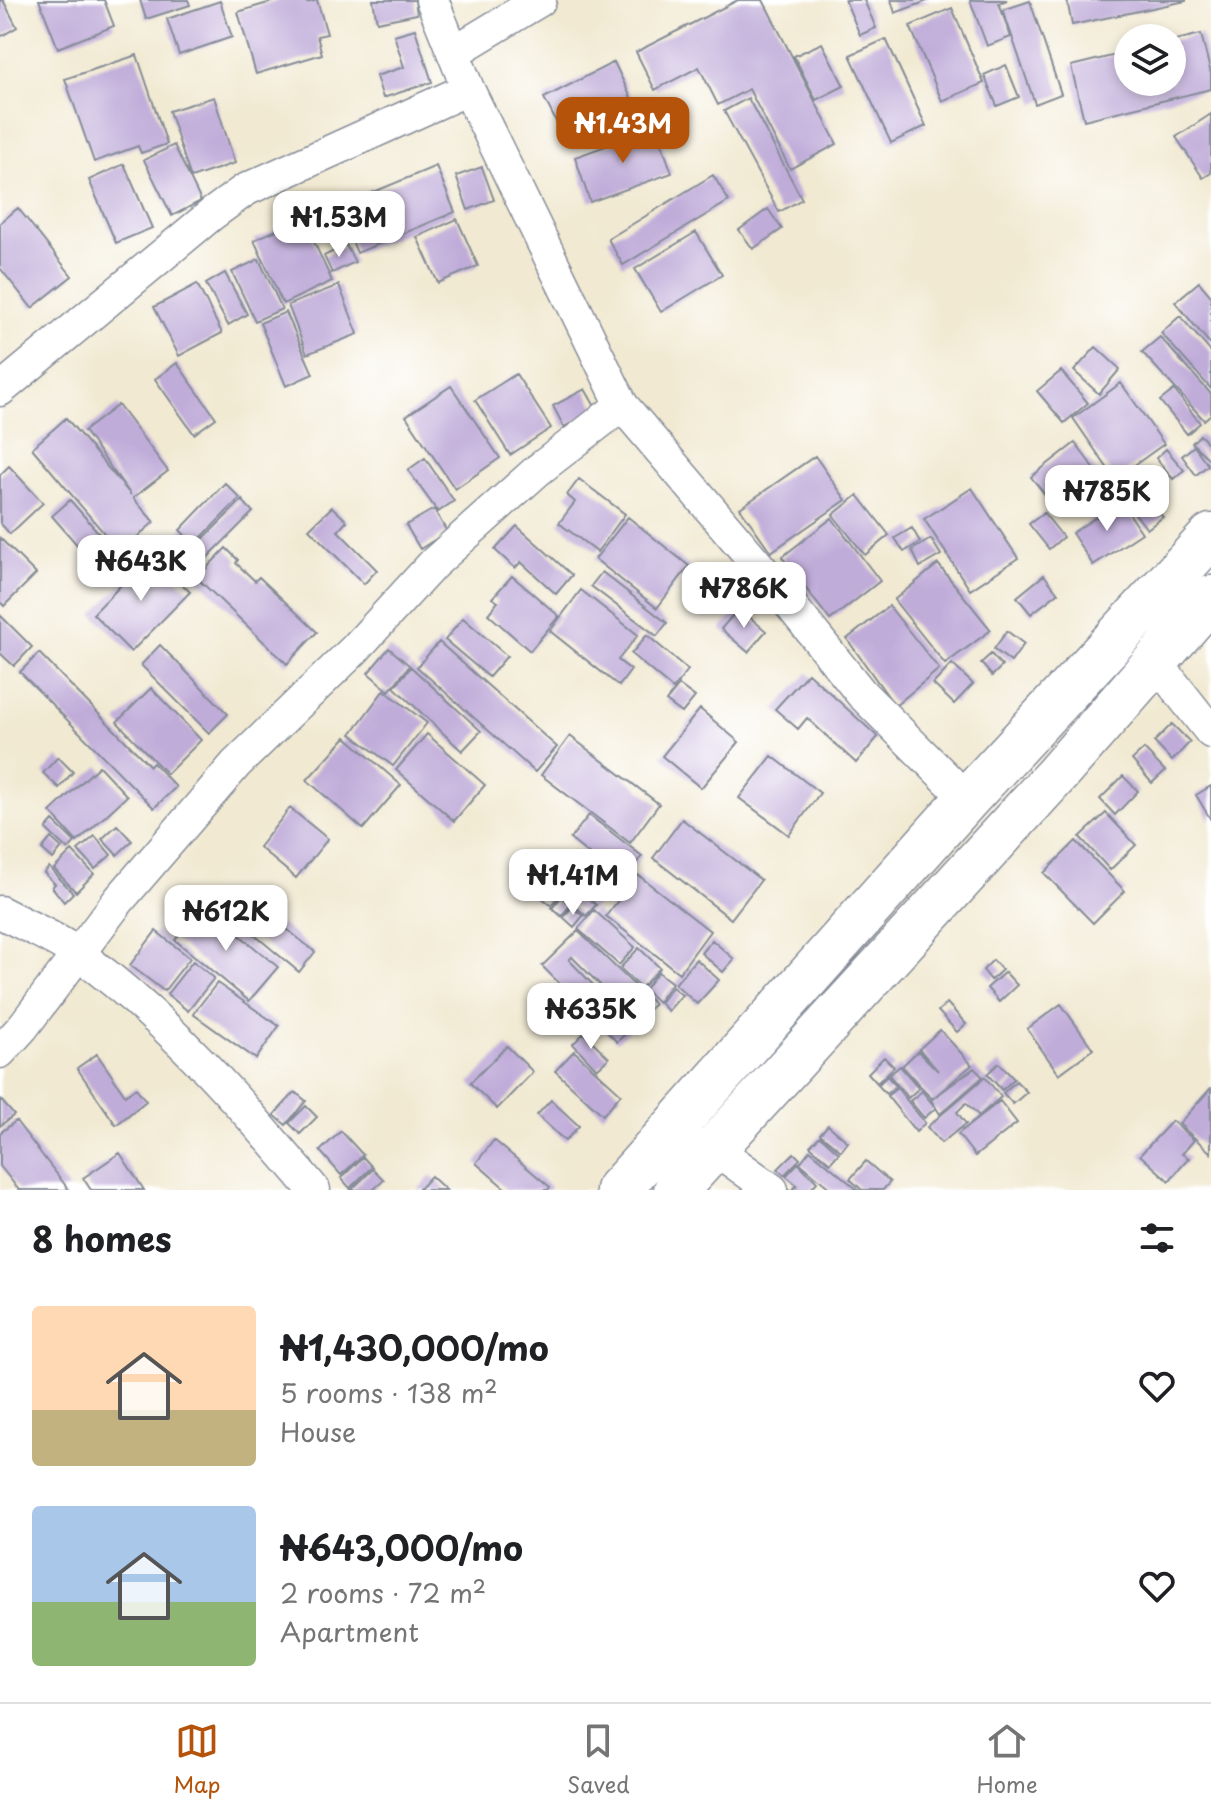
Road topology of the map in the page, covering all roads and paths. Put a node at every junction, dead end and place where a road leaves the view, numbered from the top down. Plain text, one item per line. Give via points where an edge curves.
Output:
1 (432, 0) edge
2 (540, 0) edge
3 (454, 52) junction
4 (468, 89) junction
5 (0, 390) edge
6 (622, 405) junction
7 (1211, 536) edge
8 (1211, 598) edge
9 (1155, 661) junction
10 (1211, 732) edge
11 (967, 799) junction
12 (0, 912) edge
13 (79, 955) junction
14 (0, 1052) edge
15 (714, 1148) junction
16 (314, 1190) edge
17 (618, 1190) edge
18 (676, 1190) edge
19 (772, 1190) edge

1 - 3 street
2 - 3 street
3 - 4 street
4 - 5 street via 245,190
4 - 6 street
6 - 11 street via 861,693
6 - 13 street via 538,470 434,563 354,650 236,764 119,900
7 - 11 street
8 - 9 street
9 - 10 street
9 - 15 street
11 - 17 street
12 - 13 street
13 - 14 street
13 - 16 street via 236,1097
15 - 18 street
15 - 19 street

